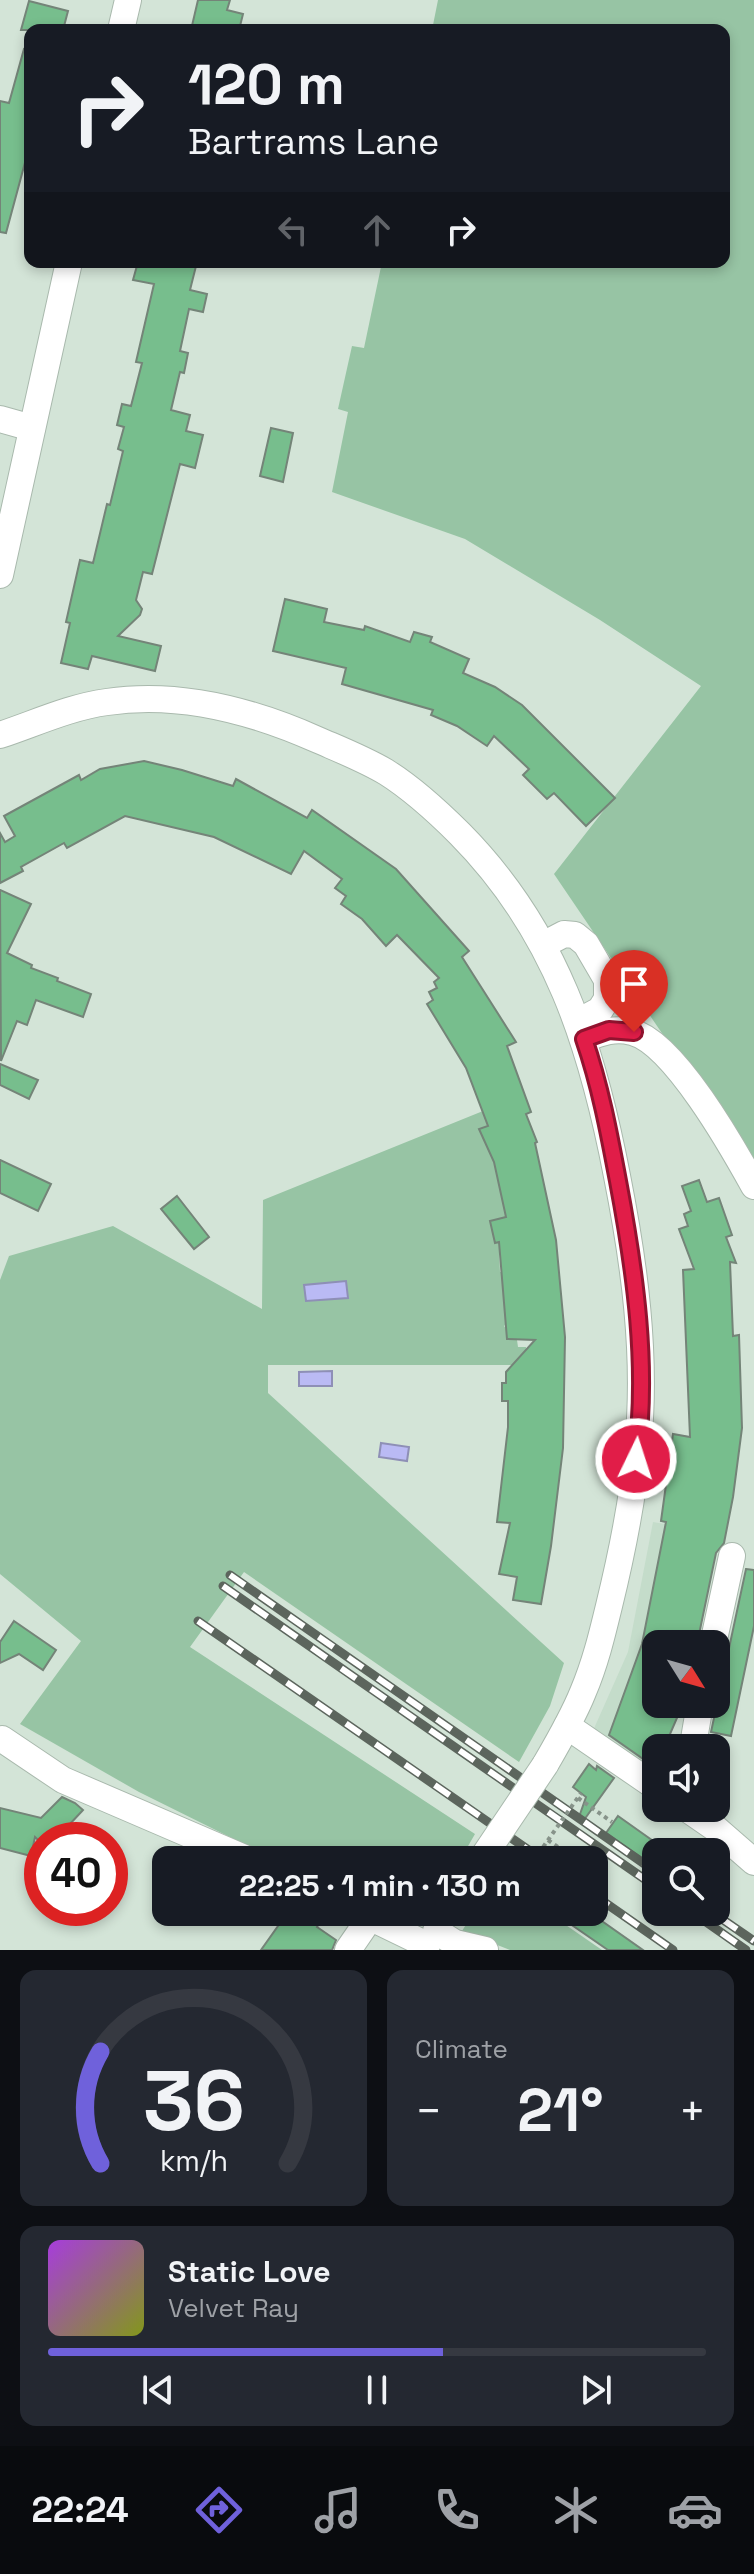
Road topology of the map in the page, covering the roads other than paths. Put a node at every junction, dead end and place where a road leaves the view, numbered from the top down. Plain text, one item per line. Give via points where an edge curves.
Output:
1 (128, 0) edge
2 (122, 24) edge
3 (68, 268) edge
4 (0, 419) edge
5 (32, 428) junction
6 (0, 575) edge
7 (0, 735) edge
8 (543, 945) junction
9 (581, 1030) junction
10 (754, 1186) edge
11 (732, 1556) dead end
12 (716, 1630) edge
13 (567, 1726) junction
14 (2, 1739) dead end
15 (642, 1777) edge
16 (707, 1822) edge
17 (216, 1846) edge
18 (490, 1846) edge
19 (754, 1862) edge
20 (360, 1926) edge
21 (403, 1926) edge
22 (434, 1935) edge
23 (348, 1950) edge
24 (485, 1950) edge

1 - 2 street
3 - 5 street
4 - 5 street
5 - 6 street
7 - 8 street via 76,708 142,700 228,707 294,729 386,773 419,797 478,852
8 - 9 street
8 - 9 street via 564,934 575,935 607,980 607,999
9 - 10 street via 634,1032 665,1053 719,1123
9 - 13 street via 607,1124 627,1234 639,1342 639,1440 606,1618 584,1691
11 - 12 street
13 - 15 street
13 - 18 street, bridge
14 - 17 street via 63,1780
16 - 19 street
20 - 23 street
21 - 22 street
22 - 24 street

